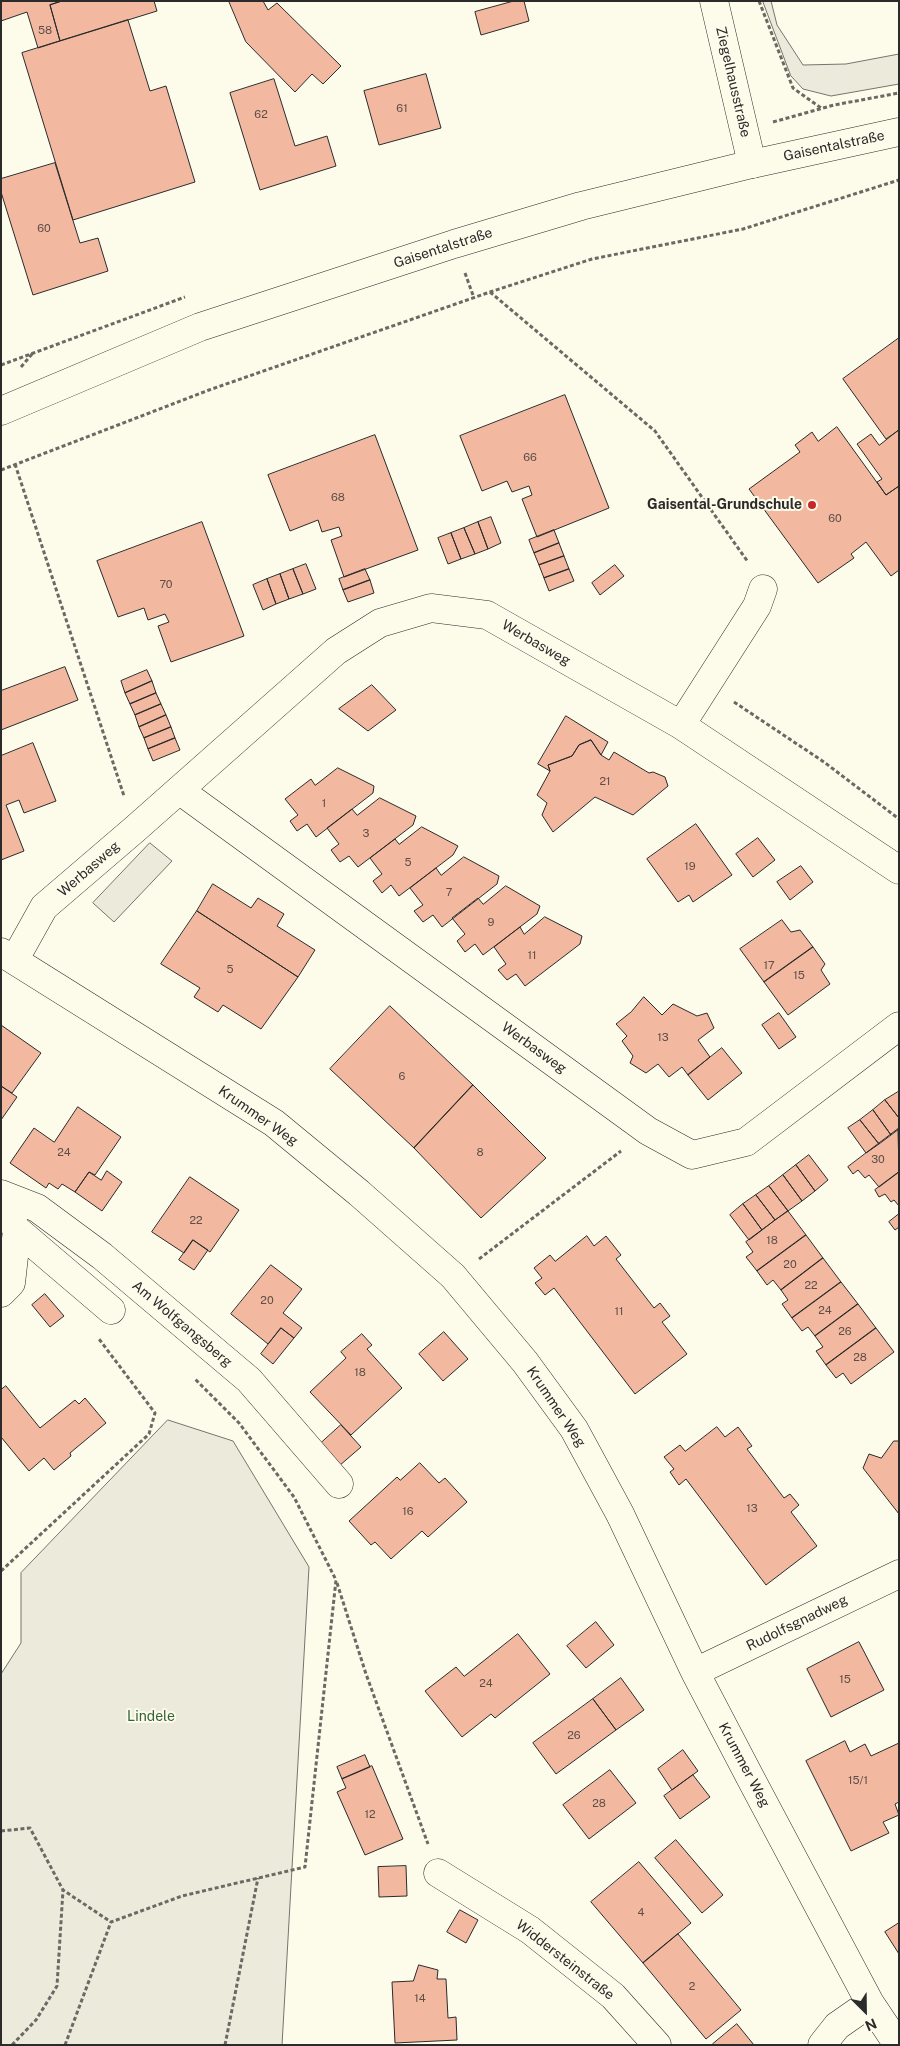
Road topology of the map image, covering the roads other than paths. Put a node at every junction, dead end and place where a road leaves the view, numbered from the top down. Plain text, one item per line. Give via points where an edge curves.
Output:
1 (714, 1) edge
2 (899, 132) edge
3 (752, 164) junction
4 (1, 411) edge
5 (763, 588) road end
6 (681, 725) junction
7 (179, 790) junction
8 (899, 870) edge
9 (8, 955) edge
10 (899, 1026) edge
11 (1, 1194) edge
12 (1, 1204) edge
13 (17, 1230) junction
14 (1, 1292) edge
15 (110, 1310) dead end
16 (339, 1484) dead end
17 (899, 1574) edge
18 (695, 1672) junction
19 (438, 1873) road end
20 (870, 2003) junction
21 (657, 2045) edge
22 (822, 2045) edge
23 (898, 2045) edge

1 - 3 street, Ziegelhausstraße
2 - 3 street, Gaisentalstraße
3 - 4 street, Gaisentalstraße via 580,206 227,318
5 - 6 street via 757,606
6 - 7 street, Werbasweg via 487,615 431,608 380,623 336,651
6 - 8 street, Werbasweg
7 - 9 street, Werbasweg via 44,907
7 - 10 street, Werbasweg via 648,1131 692,1155 746,1142
9 - 18 street, Krummer Weg via 274,1124 453,1276 525,1362 574,1429 620,1514
11 - 16 street, Am Wolfgangsberg via 36,1208 102,1256 249,1380
12 - 13 street
13 - 14 street via 11,1283
13 - 15 street
17 - 18 street, Rudolfsgnadweg
18 - 20 street, Krummer Weg
19 - 21 street, Widdersteinstraße via 530,1930 613,1996
20 - 22 street via 837,2026
20 - 23 street, Krummer Weg

